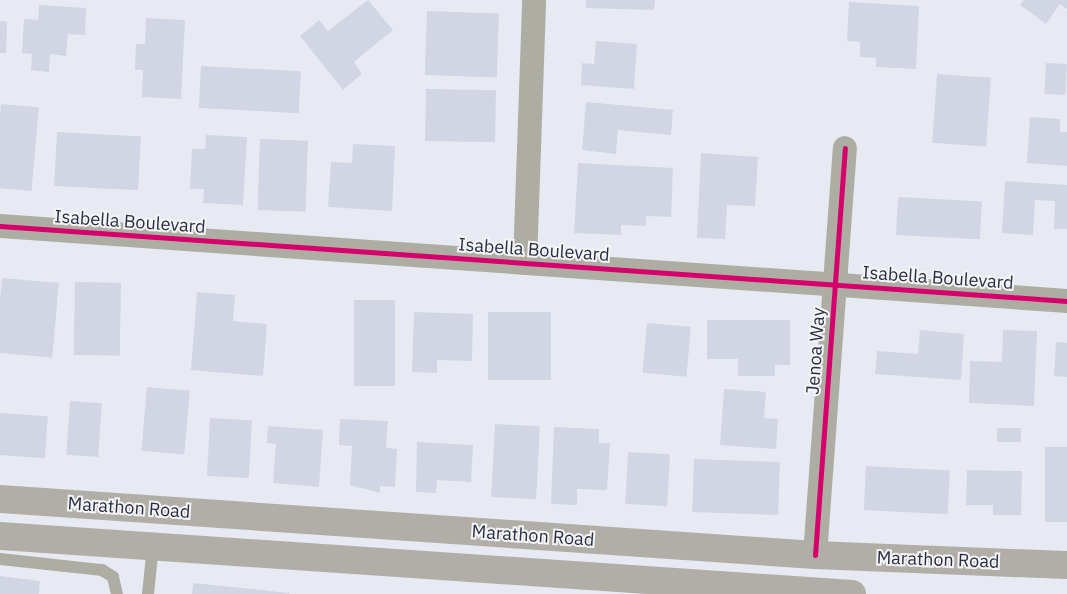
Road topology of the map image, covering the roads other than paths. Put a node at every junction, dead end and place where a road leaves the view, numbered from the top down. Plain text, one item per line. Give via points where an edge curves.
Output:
1 (534, 0) edge
2 (845, 148) dead end
3 (0, 226) edge
4 (525, 263) junction
5 (834, 284) junction
6 (1067, 301) edge
7 (0, 499) edge
8 (0, 536) edge
9 (153, 546) junction
10 (815, 555) junction
11 (0, 559) edge
12 (1067, 564) edge
13 (685, 587) edge
14 (117, 594) edge
15 (148, 594) edge
16 (852, 594) edge

1 - 4 street, Isabella Boulevard
2 - 5 street, Jenoa Way
3 - 4 street, Isabella Boulevard
4 - 5 street, Isabella Boulevard
5 - 6 street, Isabella Boulevard
5 - 10 street, Jenoa Way
7 - 10 main road, Marathon Road
8 - 9 main road, Marathon Road
9 - 13 main road, Marathon Road
9 - 15 lane
10 - 12 main road, Marathon Road
11 - 14 lane via 102,570 113,577
13 - 16 main road, Marathon Road

